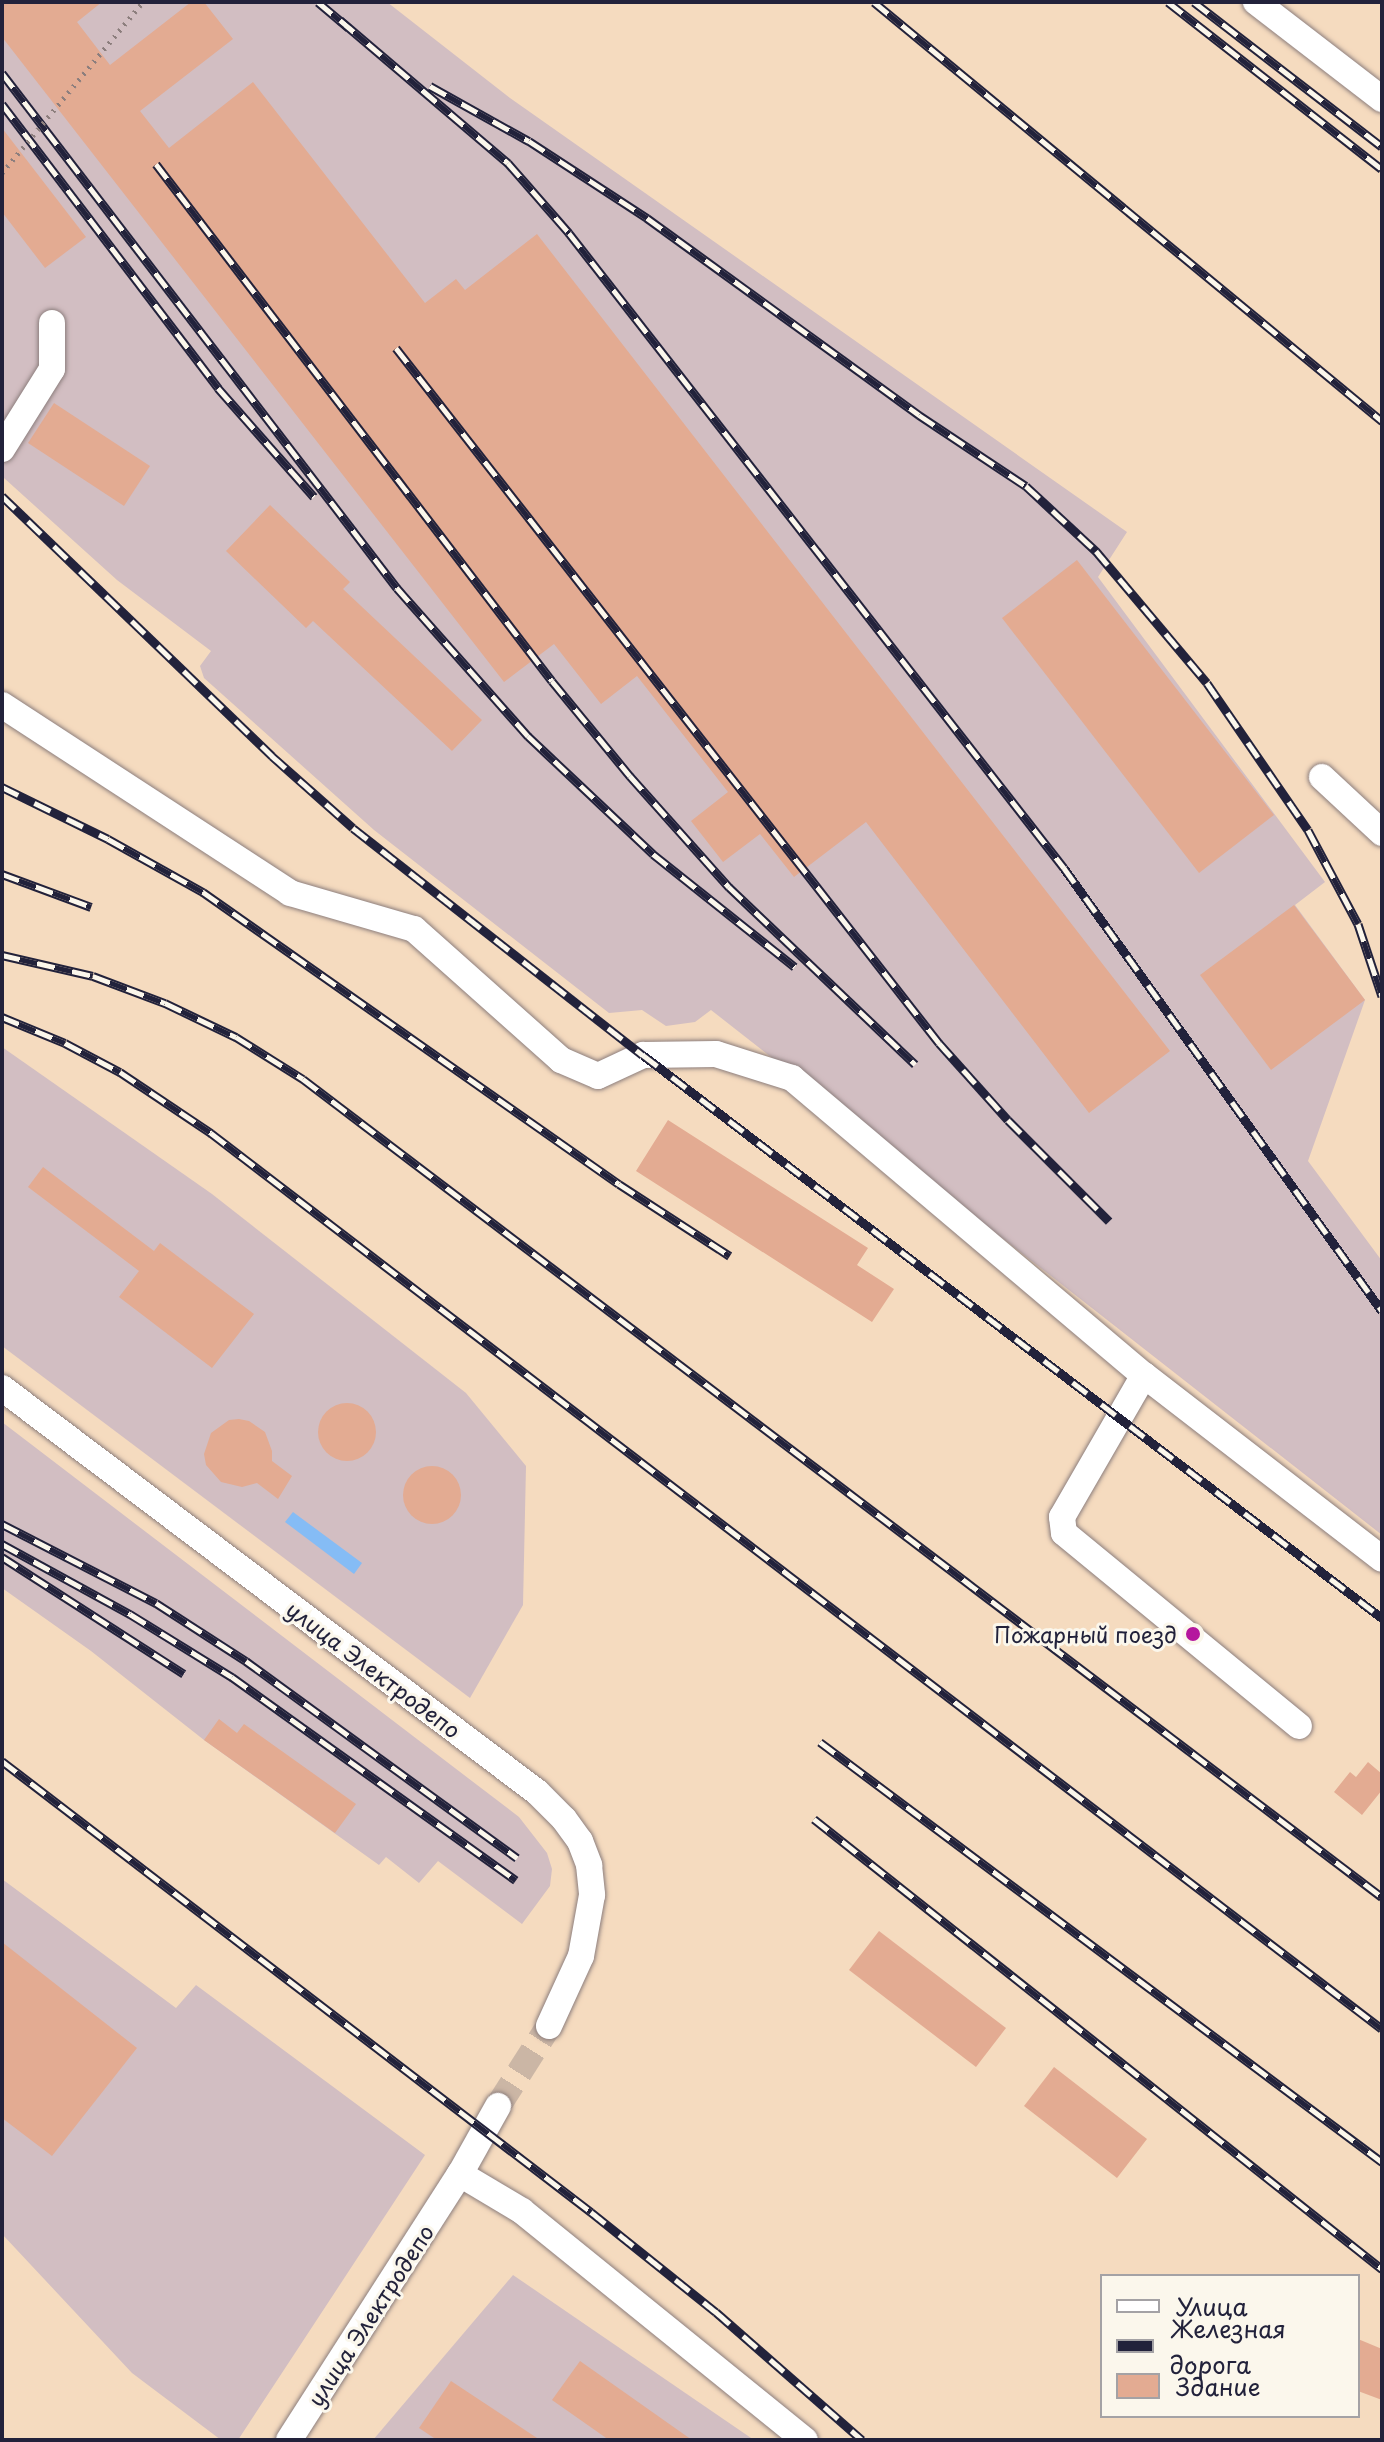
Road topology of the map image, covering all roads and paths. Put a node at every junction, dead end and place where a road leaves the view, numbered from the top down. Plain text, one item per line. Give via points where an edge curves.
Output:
1 (143, 2) edge
2 (1256, 2) edge
3 (1382, 99) edge
4 (2, 173) edge
5 (52, 323) dead end
6 (2, 449) edge
7 (2, 705) edge
8 (1322, 777) dead end
9 (1382, 833) edge
10 (1144, 1375) junction
11 (2, 1388) edge
12 (1382, 1559) edge
13 (1299, 1726) dead end
14 (549, 2026) tunnel mouth
15 (498, 2106) tunnel mouth
16 (460, 2174) junction
17 (289, 2440) edge
18 (805, 2440) edge

1 - 4 path, bridge
2 - 3 street
5 - 6 street via 52,369
7 - 10 street via 290,893 414,929 561,1060 598,1076 643,1055 716,1054 792,1078
8 - 9 street
10 - 12 street
10 - 13 street via 1062,1517 1064,1533
11 - 14 street, улица Электродепо via 537,1792 564,1819 589,1865 592,1895 581,1956
15 - 16 street, улица Электродепо
16 - 17 street, улица Электродепо
16 - 18 street via 522,2211

